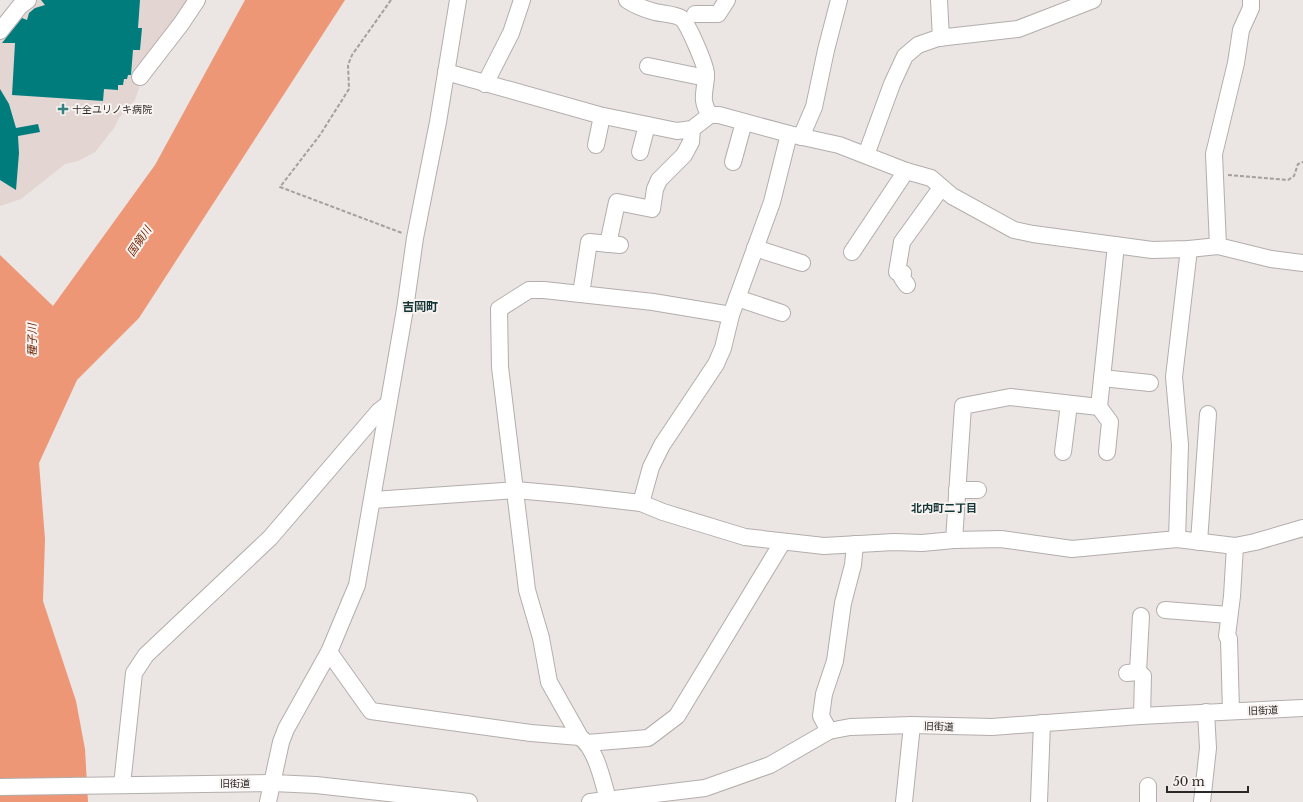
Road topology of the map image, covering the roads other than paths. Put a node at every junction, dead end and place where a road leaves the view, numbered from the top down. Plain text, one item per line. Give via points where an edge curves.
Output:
1 (28, 0) edge
2 (197, 0) edge
3 (458, 0) edge
4 (522, 0) edge
5 (626, 0) edge
6 (726, 0) edge
7 (839, 0) edge
8 (939, 0) edge
9 (947, 0) edge
10 (1093, 0) edge
11 (1251, 0) edge
12 (651, 5) edge
13 (693, 10) edge
14 (0, 31) edge
15 (944, 38) junction
16 (648, 66) dead end
17 (446, 72) junction
18 (140, 76) dead end
19 (706, 78) junction
20 (485, 84) junction
21 (710, 115) junction
22 (602, 116) junction
23 (744, 122) junction
24 (646, 125) junction
25 (692, 129) junction
26 (795, 135) junction
27 (596, 145) dead end
28 (640, 152) dead end
29 (866, 155) junction
30 (733, 162) dead end
31 (906, 171) junction
32 (941, 188) junction
33 (1116, 245) junction
34 (1218, 246) junction
35 (755, 248) junction
36 (1189, 250) junction
37 (852, 252) dead end
38 (802, 263) dead end
39 (1303, 264) edge
40 (907, 285) dead end
41 (581, 294) junction
42 (737, 298) junction
43 (782, 313) dead end
44 (731, 315) junction
45 (1102, 378) junction
46 (1150, 382) dead end
47 (388, 404) junction
48 (1069, 404) junction
49 (1099, 407) junction
50 (1208, 414) dead end
51 (1063, 452) dead end
52 (1107, 452) dead end
53 (516, 490) junction
54 (957, 490) junction
55 (978, 490) dead end
56 (373, 500) junction
57 (641, 503) junction
58 (1303, 528) edge
59 (1177, 539) junction
60 (954, 540) junction
61 (1199, 542) junction
62 (782, 543) junction
63 (855, 544) junction
64 (1235, 546) junction
65 (1166, 610) dead end
66 (1229, 615) junction
67 (1137, 623) dead end
68 (329, 652) junction
69 (1303, 708) edge
70 (1231, 711) junction
71 (1206, 712) junction
72 (1142, 716) junction
73 (1042, 723) junction
74 (912, 725) junction
75 (829, 731) junction
76 (584, 740) junction
77 (273, 783) junction
78 (118, 785) junction
79 (1148, 786) dead end
80 (0, 787) edge
81 (608, 799) junction
82 (268, 802) edge
83 (469, 802) edge
84 (590, 802) edge
85 (904, 802) edge
86 (1039, 802) edge
87 (1148, 802) edge
88 (1202, 802) edge

1 - 14 street
2 - 18 street
3 - 17 street
4 - 20 street via 511,33
5 - 12 street via 638,8
6 - 13 street via 718,14
7 - 26 street via 814,107
8 - 15 street
9 - 15 street
10 - 15 street via 1018,29
11 - 34 street via 1251,8 1241,30 1236,63 1214,154
12 - 13 street
13 - 19 street via 687,23 705,64
15 - 29 street via 918,45 905,56
16 - 19 street
17 - 20 street
17 - 47 street
19 - 21 street via 703,98
20 - 22 street
21 - 23 street
21 - 25 street
22 - 24 street
22 - 27 street
23 - 26 street
23 - 30 street
24 - 25 street via 677,131
24 - 28 street
25 - 41 street via 691,142 684,155 659,180 652,209 617,202 614,244 589,242
26 - 29 street via 839,145
26 - 35 street
29 - 31 street
31 - 32 street via 931,178
31 - 37 street
32 - 33 street via 1014,230
32 - 40 street via 902,242 897,272 903,273 902,278
33 - 36 street via 1152,250
33 - 45 street
34 - 36 street
34 - 39 street
35 - 38 street
35 - 42 street
36 - 59 street via 1174,377 1180,445
41 - 44 street via 653,302
41 - 53 street via 529,290 498,309 500,367
42 - 43 street
42 - 44 street
44 - 57 street via 723,348 716,364 662,445 651,467
45 - 46 street
45 - 49 street
47 - 56 street
47 - 78 street via 379,411 270,538 152,650 136,669
48 - 49 street
48 - 51 street
48 - 54 street via 1010,397 963,406
49 - 52 street via 1110,422
50 - 61 street
53 - 56 street
53 - 57 street
53 - 76 street via 527,590 541,638 549,682
54 - 55 street
54 - 60 street
56 - 68 street via 357,585
57 - 62 street via 745,537
58 - 64 street
59 - 60 street via 1072,549 1000,540
59 - 61 street
60 - 63 street
61 - 64 street
62 - 63 street via 824,546
62 - 76 street via 677,716 648,738
63 - 75 street via 835,661 824,694 821,716
64 - 66 street
65 - 66 street
66 - 70 street via 1227,636
67 - 72 street via 1132,672 1143,676
68 - 76 street via 371,711
68 - 77 street via 286,729
69 - 70 street, 旧街道
70 - 71 street, 旧街道
71 - 72 street, 旧街道
71 - 88 street via 1208,748 1201,774
72 - 73 street, 旧街道
73 - 74 street, 旧街道 via 992,727
73 - 86 street
74 - 75 street, 旧街道 via 850,727
74 - 85 street
75 - 81 street, 旧街道 via 770,765 705,788
76 - 81 street via 598,766
77 - 78 street, 旧街道
77 - 82 street
77 - 83 street, 旧街道
78 - 80 street, 旧街道
79 - 87 street
81 - 84 street, 旧街道

